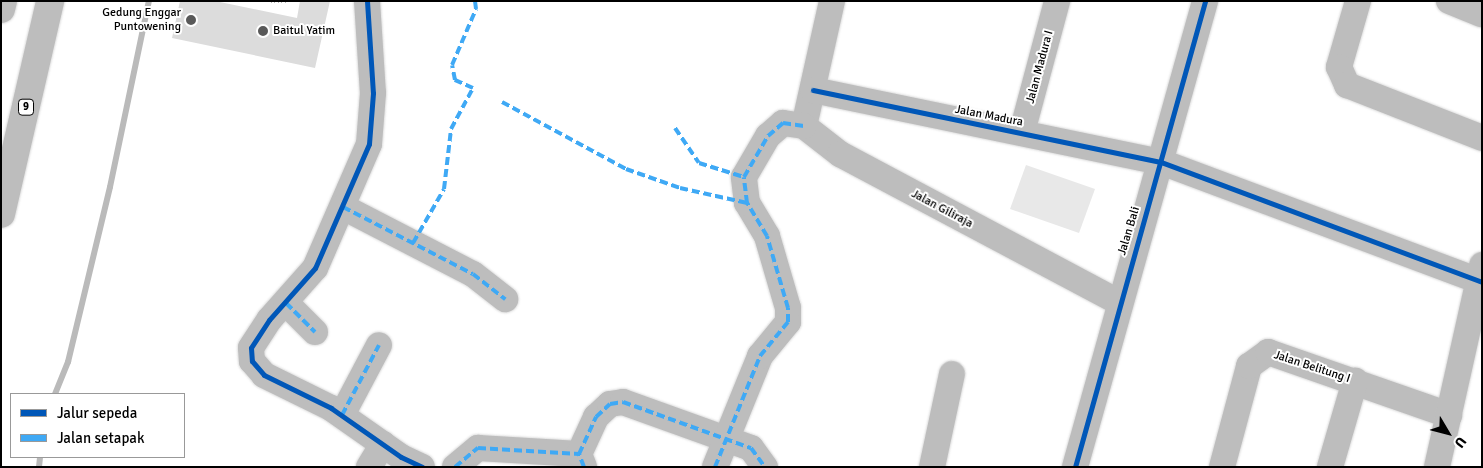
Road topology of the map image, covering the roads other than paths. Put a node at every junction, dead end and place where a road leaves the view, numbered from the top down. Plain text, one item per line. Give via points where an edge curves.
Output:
1 (3, 1) edge
2 (50, 1) edge
3 (832, 1) edge
4 (1205, 1) edge
5 (1358, 1) edge
6 (1449, 1) edge
7 (1053, 2) edge
8 (1, 9) edge
9 (366, 11) edge
10 (1482, 14) edge
11 (814, 90) junction
12 (804, 126) junction
13 (1022, 132) junction
14 (1482, 138) edge
15 (1161, 162) junction
16 (343, 207) junction
17 (1, 214) edge
18 (1480, 276) edge
19 (505, 299) dead end
20 (1118, 302) junction
21 (286, 303) junction
22 (315, 332) dead end
23 (379, 345) dead end
24 (952, 374) dead end
25 (1355, 381) junction
26 (342, 414) junction
27 (1449, 415) junction
28 (724, 440) junction
29 (383, 444) junction
30 (581, 460) edge
31 (370, 467) edge
32 (422, 467) edge
33 (455, 467) edge
34 (715, 467) edge
35 (765, 467) edge
36 (932, 467) edge
37 (1075, 467) edge
38 (1222, 467) edge
39 (1330, 467) edge
40 (1437, 467) edge

1 - 8 highway
2 - 17 highway, 9
3 - 11 street
4 - 15 street, Jalan Bali
5 - 14 street via 1339,67 1347,85
6 - 10 street
7 - 13 street, Jalan Madura I
9 - 16 street via 373,93 369,144
11 - 12 street
11 - 13 street, Jalan Madura
12 - 20 street, Jalan Giliraja via 840,154
12 - 28 street via 783,123 768,136 744,177 747,203 767,236 788,308 788,322 760,356
13 - 15 street, Jalan Madura
15 - 18 street, Jalan Madura
15 - 20 street, Jalan Bali
16 - 19 street via 473,274
16 - 21 street via 315,268
18 - 27 street
20 - 37 street, Jalan Bali
21 - 22 street
21 - 26 street via 251,348 252,361 264,375
23 - 26 street
24 - 36 street
25 - 27 street, Jalan Belitung I
25 - 38 street, Jalan Belitung I via 1268,352 1253,360
25 - 39 street
26 - 29 street
27 - 40 street
28 - 30 street via 623,402 603,408
28 - 34 street
28 - 35 street via 751,448
29 - 31 street
29 - 32 street
30 - 33 street via 478,448

